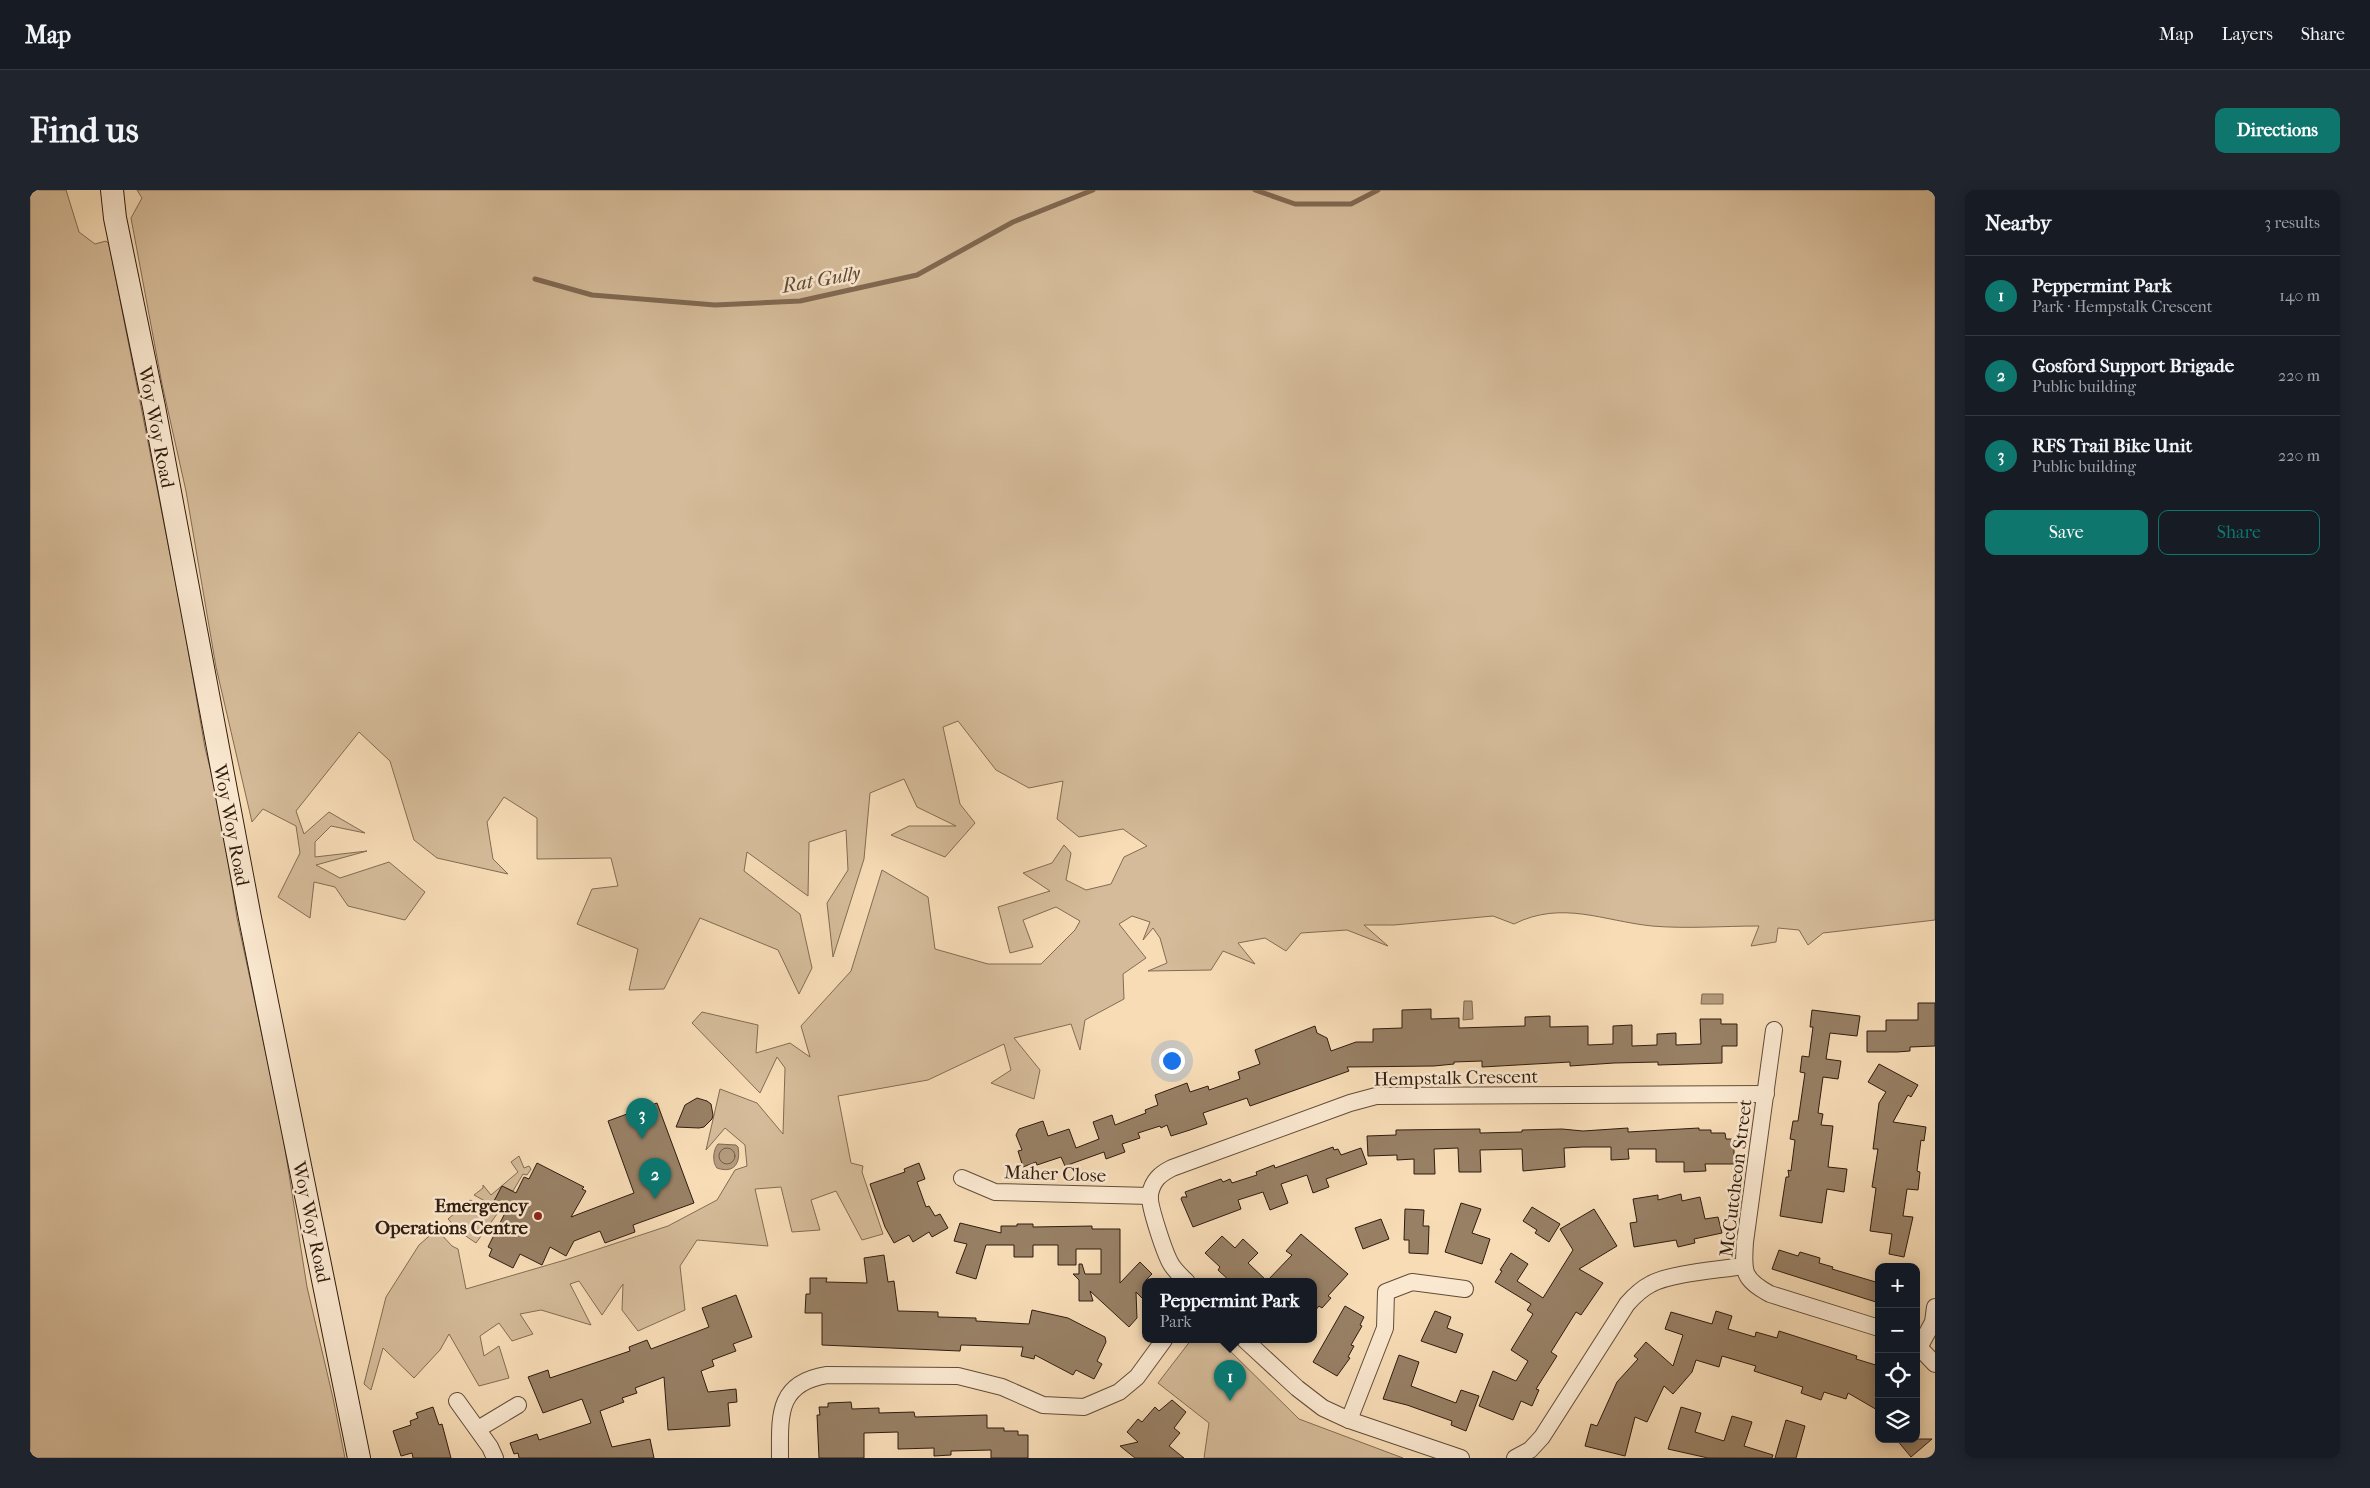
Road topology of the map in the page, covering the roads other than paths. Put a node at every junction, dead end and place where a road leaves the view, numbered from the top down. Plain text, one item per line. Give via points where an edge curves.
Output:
1 (112, 190) edge
2 (1774, 1030) dead end
3 (1766, 1094) junction
4 (962, 1178) dead end
5 (1150, 1196) junction
6 (1743, 1266) junction
7 (1183, 1278) edge
8 (1465, 1290) dead end
9 (1935, 1307) edge
10 (1875, 1327) edge
11 (1920, 1342) edge
12 (1162, 1343) edge
13 (1248, 1343) edge
14 (1920, 1347) edge
15 (1935, 1364) edge
16 (457, 1401) dead end
17 (518, 1404) dead end
18 (1349, 1420) junction
19 (478, 1429) junction
20 (359, 1458) edge
21 (495, 1458) edge
22 (780, 1458) edge
23 (1461, 1458) edge
24 (1516, 1458) edge

1 - 20 main road, Woy Woy Road via 250,918
2 - 3 street, McCutcheon Street
3 - 5 street, Hempstalk Crescent via 1376,1096 1172,1168 1154,1182
3 - 6 street, McCutcheon Street
4 - 5 street, Maher Close via 995,1192
5 - 7 street via 1156,1225 1171,1264
6 - 10 street, McCutcheon Street via 1746,1277 1770,1294
6 - 24 street via 1668,1278 1638,1292 1627,1304 1542,1437 1530,1450
8 - 18 street via 1412,1282 1386,1292 1385,1328
9 - 11 street via 1933,1322
12 - 22 street via 1137,1377 1119,1392 1084,1407 1043,1405 1002,1387 958,1376 827,1375 812,1378 796,1386 781,1408
13 - 18 street via 1323,1408
14 - 15 street
16 - 19 street
17 - 19 street
18 - 23 street
19 - 21 street

